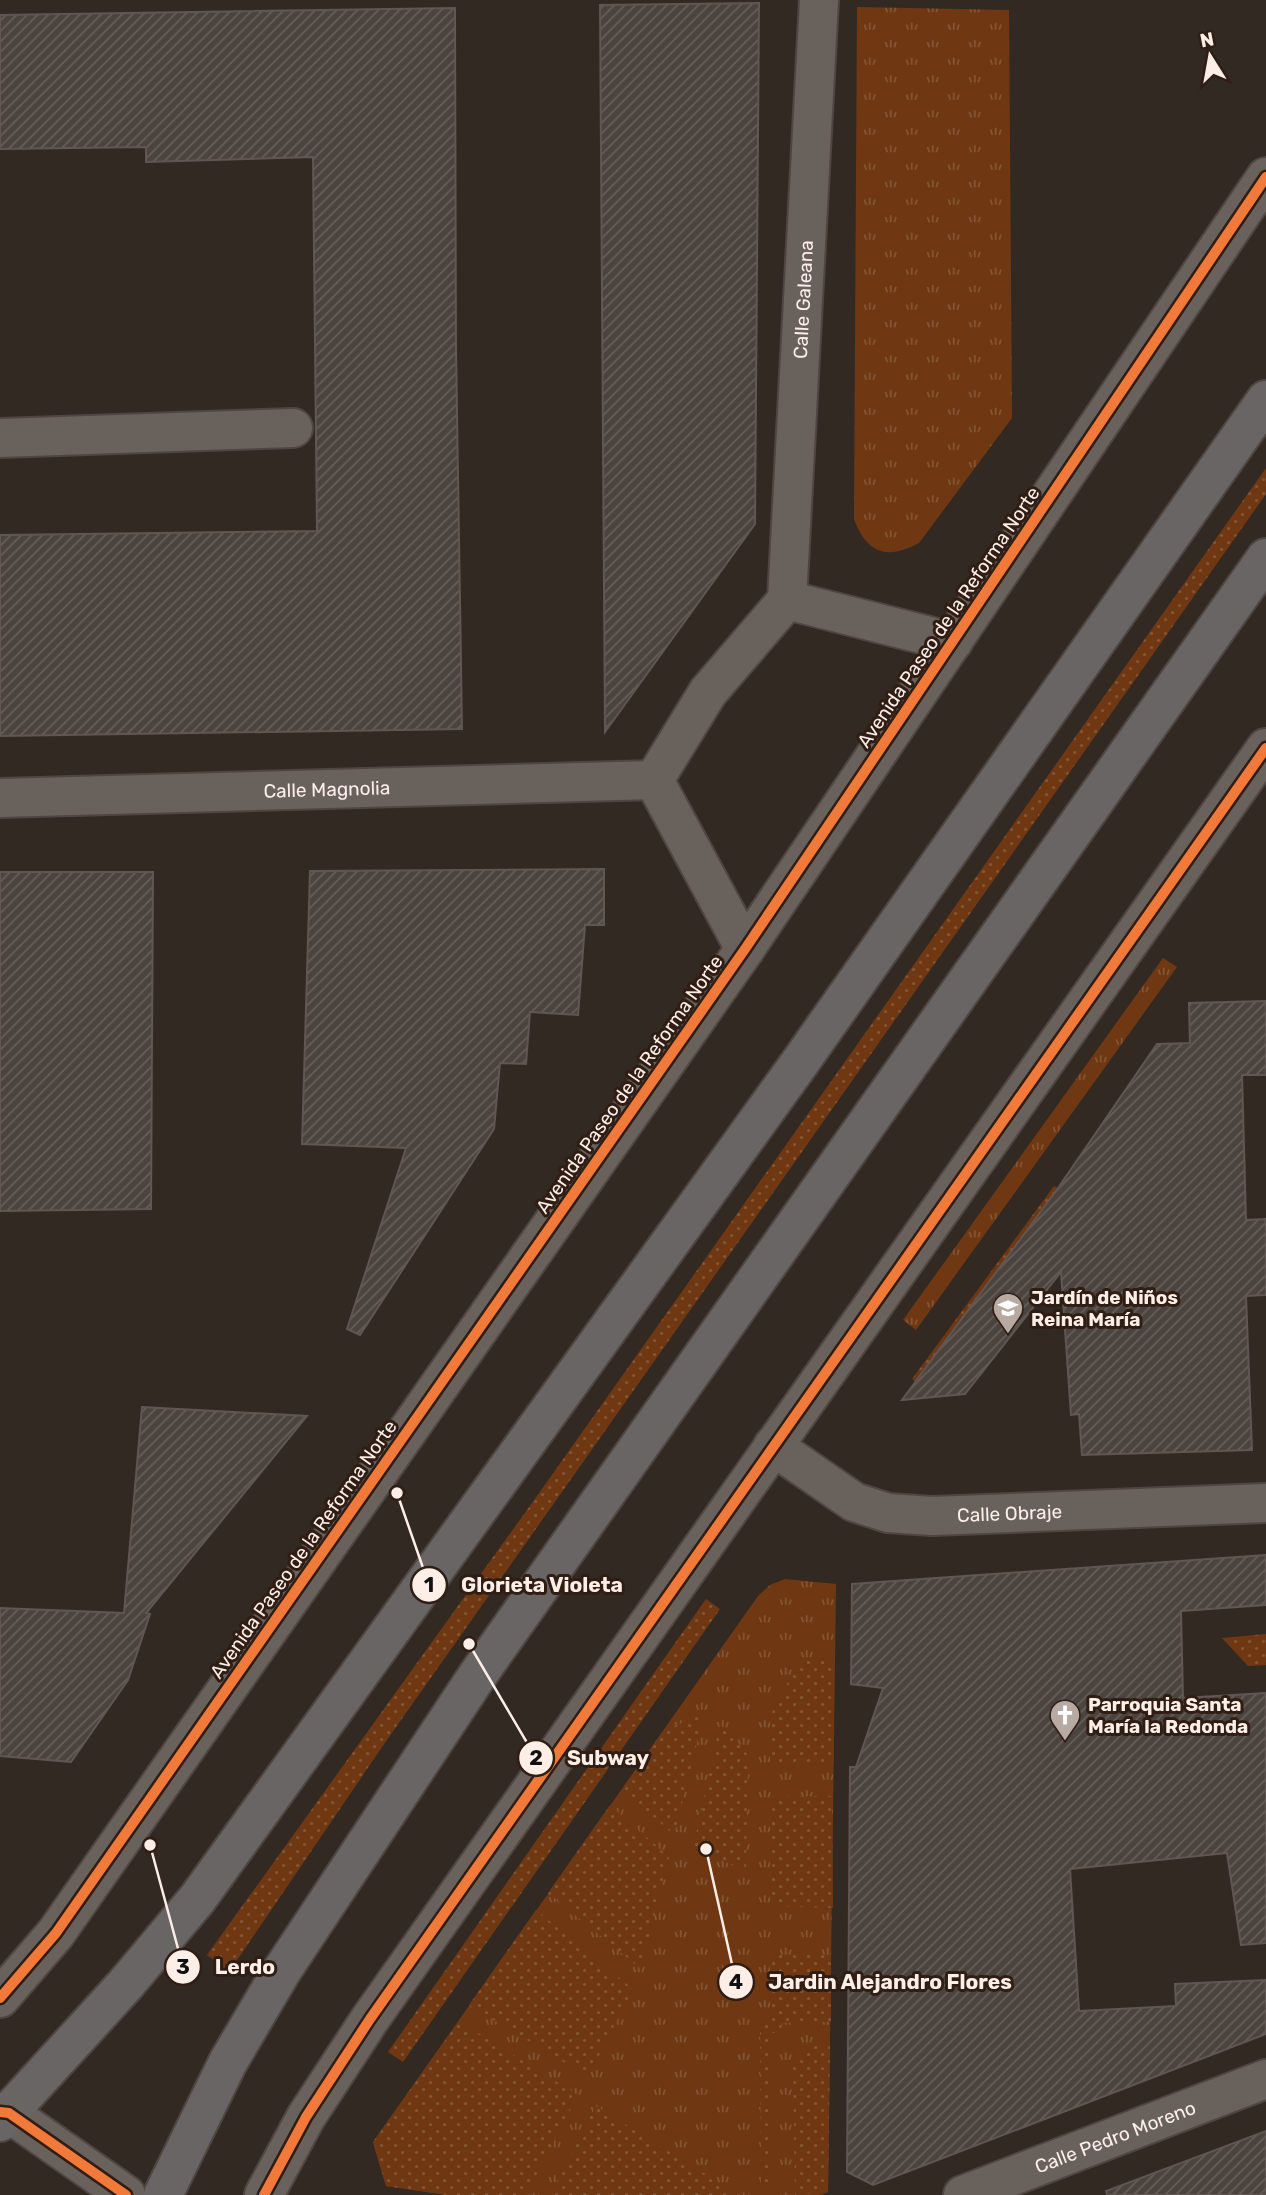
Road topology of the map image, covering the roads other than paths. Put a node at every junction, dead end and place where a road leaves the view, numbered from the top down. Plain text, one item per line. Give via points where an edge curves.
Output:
1 (819, 0) edge
2 (1266, 177) edge
3 (1266, 400) edge
4 (293, 428) dead end
5 (0, 438) edge
6 (1266, 558) edge
7 (786, 600) junction
8 (953, 642) junction
9 (1261, 764) edge
10 (654, 780) junction
11 (0, 798) edge
12 (745, 949) junction
13 (773, 1446) junction
14 (1266, 1503) edge
15 (0, 1998) edge
16 (1266, 2079) edge
17 (3, 2116) edge
18 (126, 2195) edge
19 (163, 2195) edge
20 (264, 2195) edge
21 (963, 2195) edge

1 - 7 street, Calle Galeana
2 - 8 street, Avenida Paseo de la Reforma Norte
3 - 17 main road via 793,1072 198,1898 125,1985
4 - 5 street
6 - 19 main road via 477,1676 281,1972 228,2062
7 - 8 street
7 - 10 street via 708,692
8 - 12 street, Avenida Paseo de la Reforma Norte
9 - 13 street
10 - 11 street, Calle Magnolia
10 - 12 street
12 - 15 street, Avenida Paseo de la Reforma Norte via 56,1933
13 - 14 street, Calle Obraje via 854,1502 888,1513 932,1516
13 - 20 street via 370,2019 306,2118
16 - 21 street, Calle Pedro Moreno
17 - 18 street

